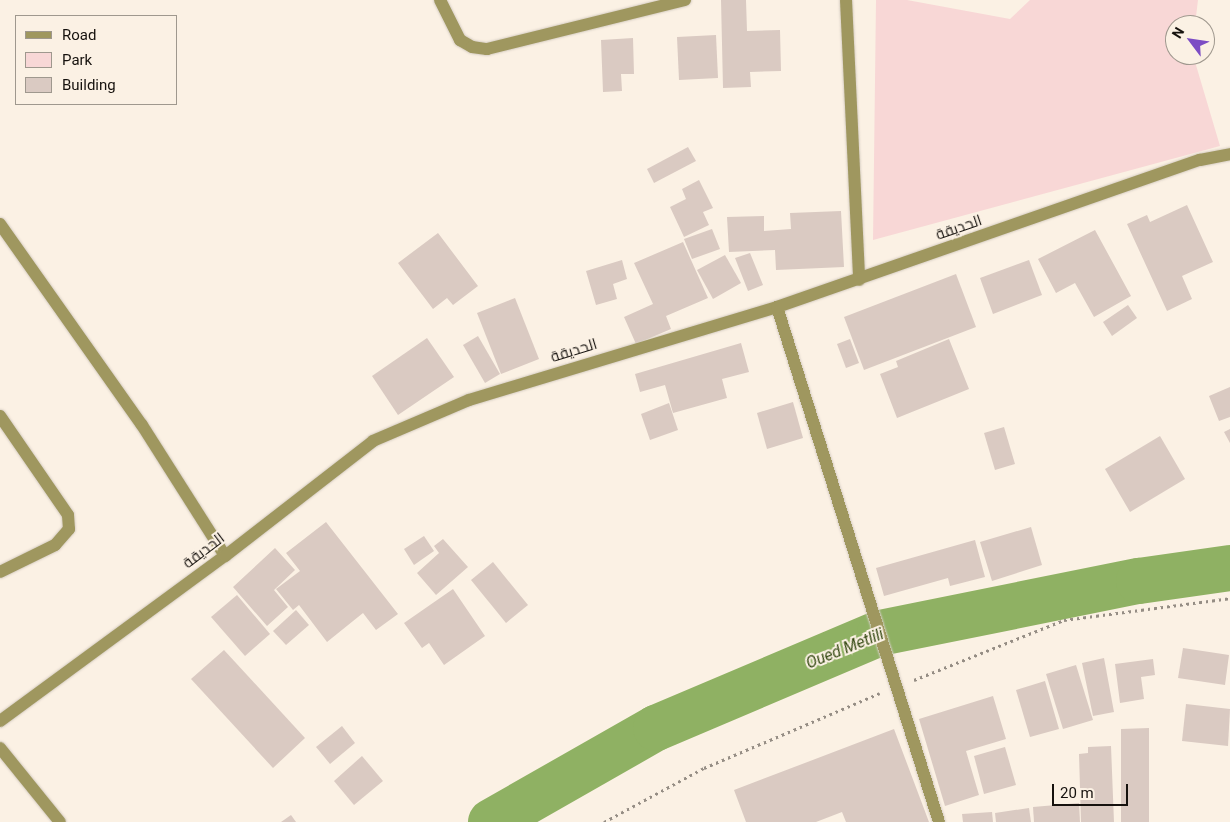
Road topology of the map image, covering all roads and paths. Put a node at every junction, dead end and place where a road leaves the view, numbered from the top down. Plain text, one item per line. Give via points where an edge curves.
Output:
1 (440, 0) edge
2 (685, 0) edge
3 (846, 0) edge
4 (1230, 154) edge
5 (0, 224) edge
6 (859, 280) junction
7 (777, 307) junction
8 (0, 416) edge
9 (225, 556) junction
10 (0, 572) edge
11 (0, 721) edge
12 (0, 748) edge
13 (60, 822) edge
14 (939, 822) edge

1 - 2 street via 460,40 472,47 487,49
3 - 6 street
4 - 6 street, الحديقة via 1200,160
5 - 9 street via 142,425
6 - 7 street, الحديقة
7 - 9 street, الحديقة via 469,400 374,441
7 - 14 street
8 - 10 street via 68,515 69,528 55,545
9 - 11 street, الحديقة
12 - 13 street

